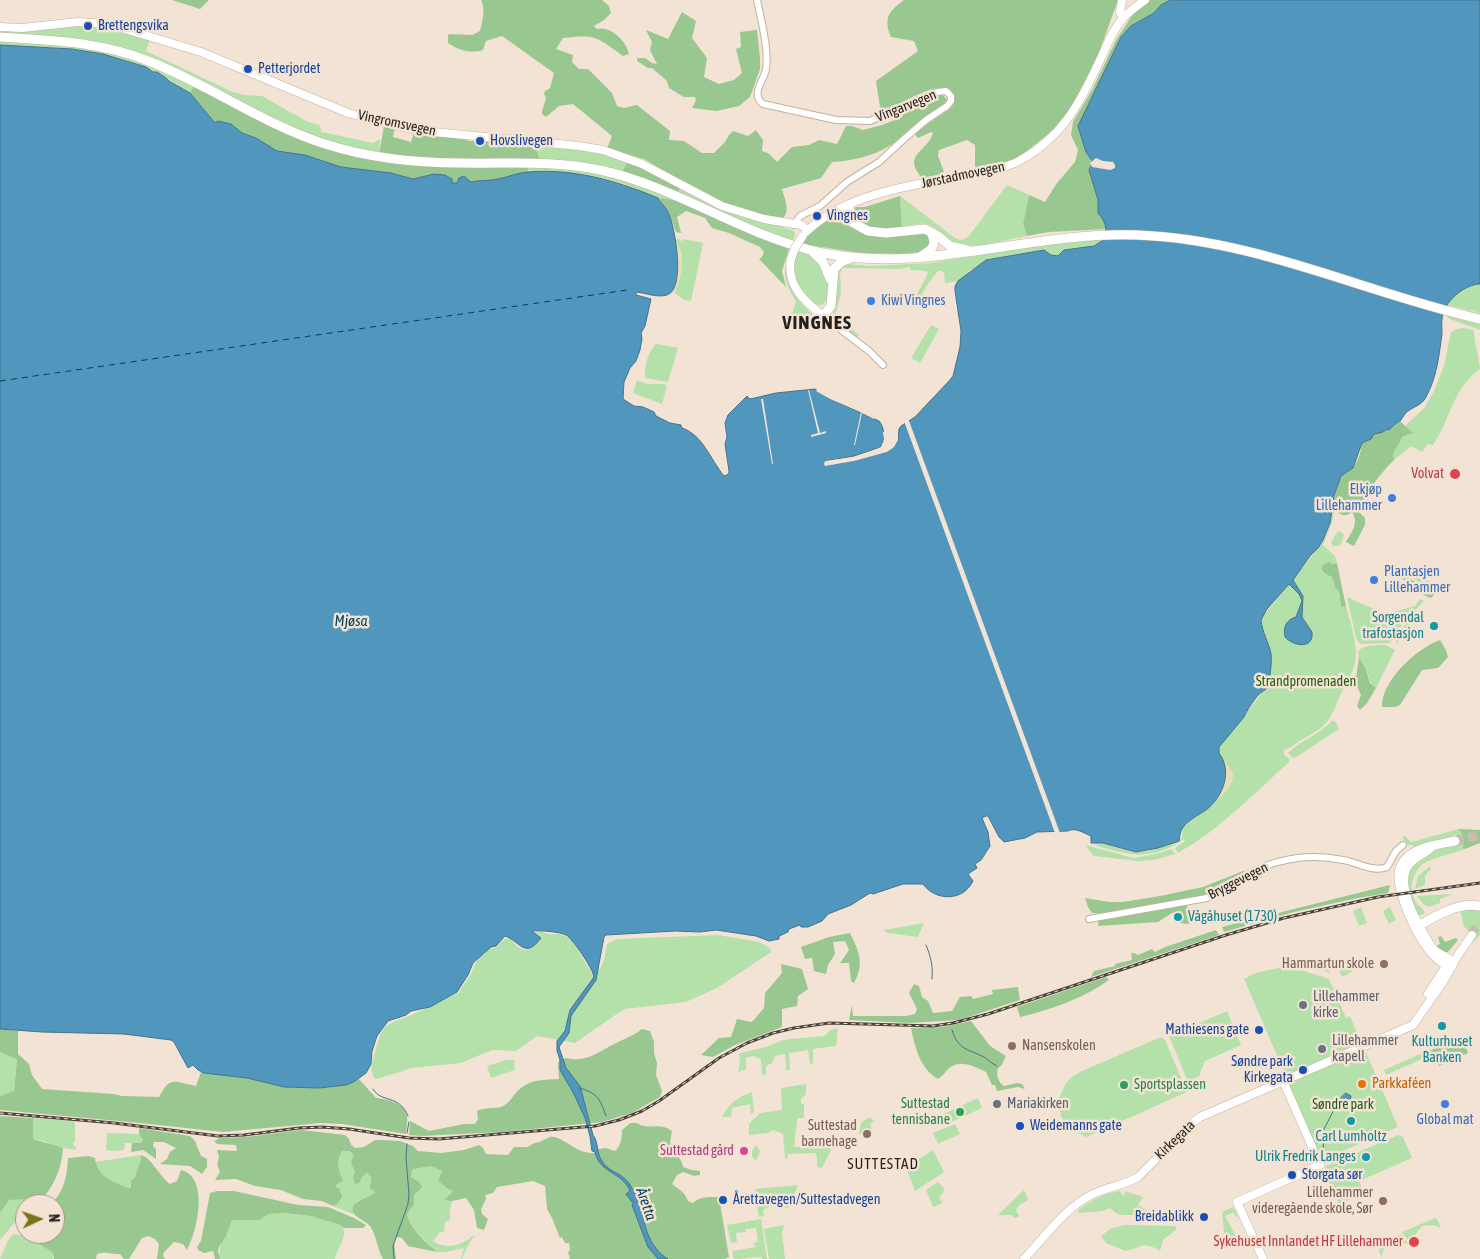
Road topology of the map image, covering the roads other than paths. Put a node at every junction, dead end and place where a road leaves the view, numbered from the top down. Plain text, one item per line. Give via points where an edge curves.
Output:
1 (757, 0) edge
2 (1122, 0) edge
3 (1144, 0) edge
4 (1123, 18) junction
5 (0, 27) edge
6 (0, 37) edge
7 (844, 206) junction
8 (794, 225) junction
9 (930, 232) junction
10 (805, 234) junction
11 (811, 250) junction
12 (972, 251) junction
13 (852, 258) junction
14 (918, 258) junction
15 (832, 284) junction
16 (821, 315) junction
17 (1480, 319) edge
18 (883, 364) dead end
19 (1455, 841) tunnel mouth
20 (1403, 845) dead end
21 (1480, 906) edge
22 (1089, 919) dead end
23 (1417, 923) junction
24 (1449, 964) junction
25 (1283, 1081) junction
26 (1024, 1259) edge
27 (1263, 1259) edge

1 - 8 street, Vingarvegen via 766,68 757,92 763,104 836,120 861,122 887,115 937,92 946,91 951,96 947,106 926,120 879,162 847,182 820,206 800,216
2 - 4 main road via 1120,12
3 - 4 main road, Jørstadmovegen
4 - 7 main road, Jørstadmovegen via 1074,112 1055,134 1027,156 1002,168 911,186
5 - 8 main road, Vingromsvegen via 90,22 115,26 201,52 371,120 423,131 603,150 653,168 722,206 749,216
6 - 11 highway via 90,44 137,57 186,78 286,130 370,156 415,162 550,164 616,174 671,193 772,238
7 - 9 highway via 854,223 864,229 892,233 920,228
7 - 10 main road, Jørstadmovegen
8 - 10 main road, Vingromsvegen via 801,226
9 - 12 highway via 950,246
9 - 14 highway via 934,246
10 - 16 main road, bridge via 795,248 790,275 806,303
11 - 13 highway
11 - 15 highway via 825,265
12 - 14 highway
12 - 17 highway via 1096,235 1163,236 1274,258
13 - 14 highway
13 - 15 highway via 836,266
15 - 16 highway via 829,310
16 - 18 street
19 - 23 highway via 1419,850 1408,855 1402,865 1399,873 1404,903
20 - 22 street, Bryggevegen via 1397,848 1383,869 1326,857 1280,861 1258,869 1207,898
21 - 23 highway via 1461,906
23 - 24 highway via 1428,949
24 - 24 main road via 1471,934 1464,942
24 - 25 main road, Kirkegata via 1417,1021 1410,1027
25 - 26 main road, Kirkegata via 1196,1120 1138,1177 1081,1201
25 - 27 main road via 1320,1165 1237,1202

